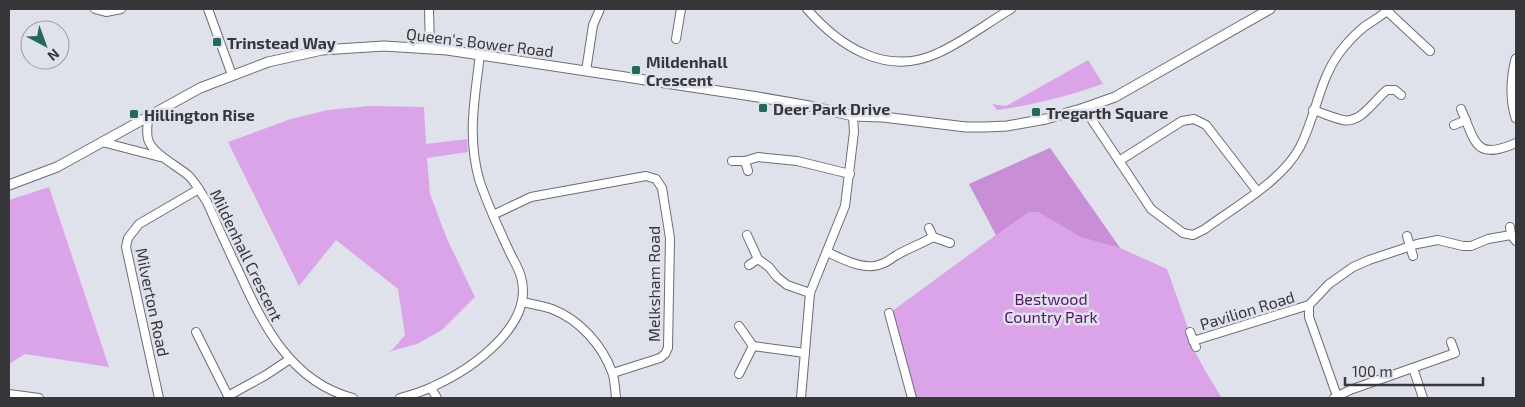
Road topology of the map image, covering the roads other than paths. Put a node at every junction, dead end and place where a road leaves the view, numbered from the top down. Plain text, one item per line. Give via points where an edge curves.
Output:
1 (95, 9) edge
2 (121, 9) edge
3 (208, 9) edge
4 (428, 9) edge
5 (600, 9) edge
6 (681, 9) edge
7 (807, 9) edge
8 (1011, 9) edge
9 (1270, 9) edge
10 (1388, 10) edge
11 (1257, 12) edge
12 (676, 39) dead end
13 (430, 48) junction
14 (1430, 51) dead end
15 (480, 54) junction
16 (1516, 59) edge
17 (586, 71) junction
18 (232, 75) junction
19 (1401, 96) dead end
20 (1084, 108) junction
21 (1461, 109) dead end
22 (1314, 110) junction
23 (148, 116) junction
24 (854, 116) junction
25 (1516, 118) edge
26 (1466, 120) junction
27 (1454, 125) dead end
28 (102, 142) junction
29 (1516, 143) edge
30 (165, 158) junction
31 (732, 161) dead end
32 (745, 161) junction
33 (1119, 161) junction
34 (748, 171) dead end
35 (850, 174) junction
36 (9, 185) edge
37 (199, 189) junction
38 (1257, 191) junction
39 (493, 215) junction
40 (929, 228) dead end
41 (1512, 234) edge
42 (747, 235) dead end
43 (1407, 236) dead end
44 (933, 237) junction
45 (950, 243) dead end
46 (1410, 246) junction
47 (827, 252) junction
48 (1414, 256) dead end
49 (758, 259) junction
50 (749, 265) dead end
51 (810, 292) junction
52 (522, 302) junction
53 (1309, 305) junction
54 (889, 313) dead end
55 (739, 326) dead end
56 (196, 332) dead end
57 (1190, 332) dead end
58 (1452, 342) dead end
59 (753, 346) junction
60 (805, 353) junction
61 (290, 358) junction
62 (1413, 368) junction
63 (613, 373) junction
64 (739, 374) dead end
65 (431, 388) junction
66 (9, 394) edge
67 (1336, 397) edge
68 (39, 398) edge
69 (159, 398) edge
70 (352, 398) edge
71 (400, 398) edge
72 (438, 398) edge
73 (616, 398) edge
74 (801, 398) edge
75 (912, 398) edge
76 (1422, 398) edge

1 - 2 street via 106,12
3 - 18 street
4 - 13 street
5 - 17 street via 593,25
6 - 12 street
7 - 8 street via 830,33 851,48 875,58 899,60 918,59 940,52
9 - 11 street, Queen's Bower Road
10 - 14 street
10 - 22 street via 1340,51
11 - 20 street, Queen's Bower Road via 1126,92
13 - 15 street, Queen's Bower Road
13 - 18 street, Queen's Bower Road via 375,46 322,50 268,62
15 - 17 street, Queen's Bower Road
15 - 39 street via 472,114 473,144 480,180
16 - 25 street via 1512,89
17 - 24 street, Queen's Bower Road via 815,106
18 - 23 street, Queen's Bower Road
19 - 22 street via 1394,90 1388,90 1351,120
20 - 24 street, Queen's Bower Road via 1032,122 985,127
20 - 33 street
21 - 26 street
22 - 38 street via 1295,154
23 - 28 street, Queen's Bower Road
23 - 30 street, Mildenhall Crescent via 149,142
24 - 35 street
26 - 27 street
26 - 29 street via 1476,143 1487,150 1498,150
28 - 30 street, Mildenhall Crescent
28 - 36 street, Queen's Bower Road via 50,170
30 - 37 street, Mildenhall Crescent via 190,177
31 - 32 street
32 - 34 street
32 - 35 street via 758,157 797,161
33 - 38 street via 1182,121 1194,119 1206,125
33 - 38 street via 1151,209 1188,235 1199,233
35 - 47 street via 845,206
37 - 61 street, Mildenhall Crescent via 258,313
37 - 69 street, Milverton Road via 139,224 128,238 126,247
39 - 52 street via 521,276
39 - 63 street, Melksham Road via 530,197 646,176 656,179 662,188 670,238 668,348 660,358
40 - 44 street
41 - 46 street, Pavilion Road via 1471,246 1438,240
42 - 49 street
43 - 46 street
44 - 45 street
44 - 47 street via 883,264 872,266 858,265
46 - 48 street
46 - 53 street, Pavilion Road via 1353,267 1324,288
47 - 51 street
49 - 50 street
49 - 51 street via 787,285
51 - 60 street
52 - 63 street via 553,309 574,322 592,337
52 - 65 street via 516,318 495,345 464,370
53 - 57 street, Pavilion Road via 1195,344
53 - 67 street, Pavilion Road via 1309,317
54 - 75 street
55 - 59 street
56 - 61 street via 228,396
58 - 62 street via 1455,353
59 - 60 street
59 - 64 street
60 - 74 street
61 - 70 street, Mildenhall Crescent via 325,388
62 - 67 street
62 - 76 street
63 - 73 street
65 - 71 street
65 - 72 street
66 - 68 street

